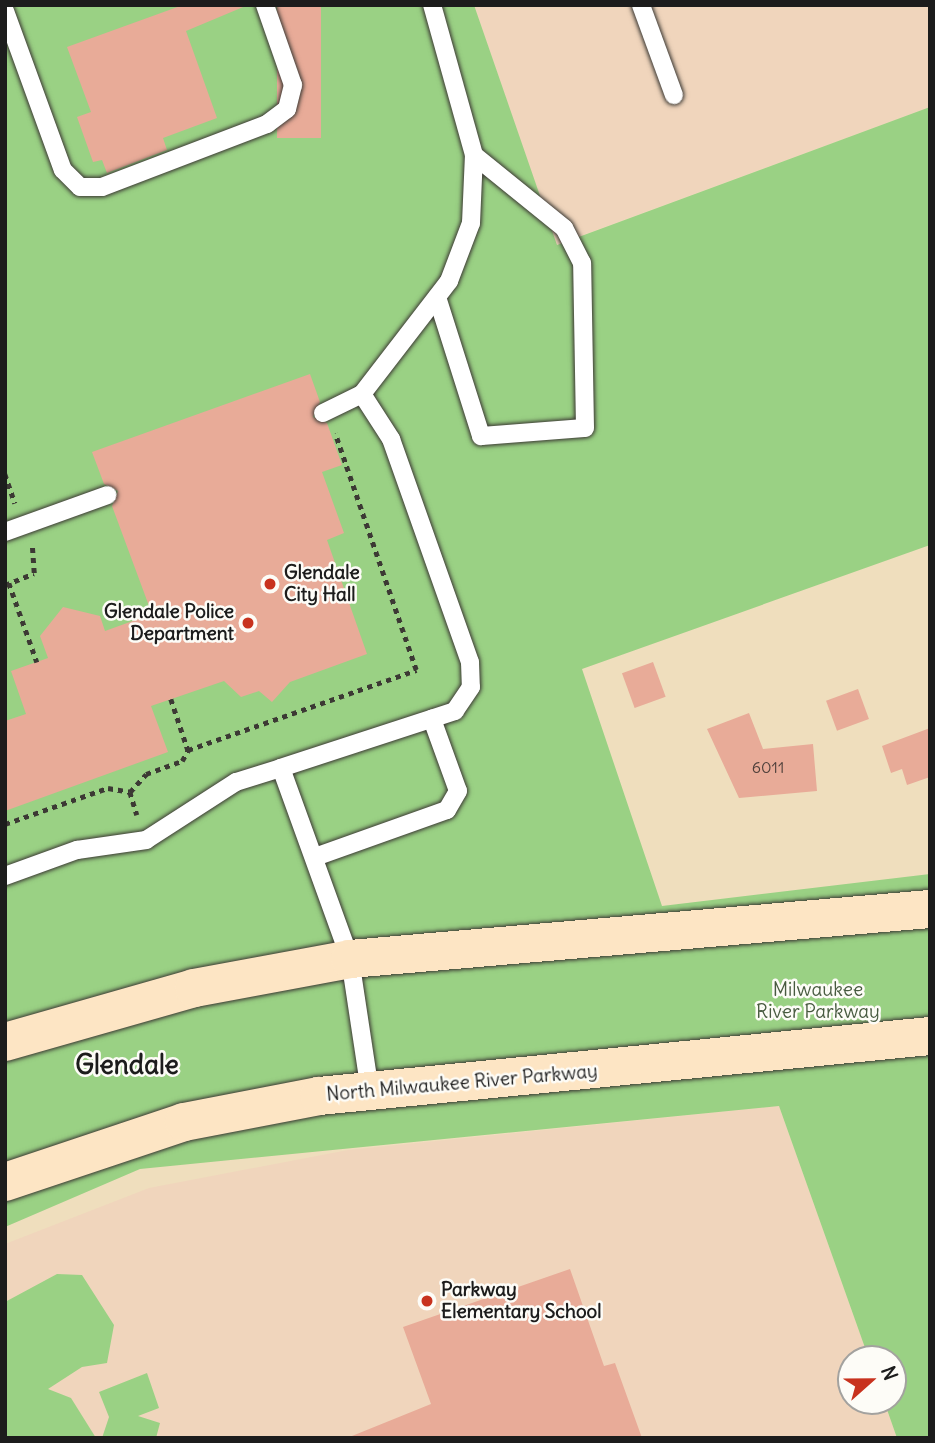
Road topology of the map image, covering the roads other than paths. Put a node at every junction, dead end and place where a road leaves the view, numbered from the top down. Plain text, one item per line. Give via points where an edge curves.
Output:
1 (265, 5) edge
2 (432, 5) edge
3 (641, 5) edge
4 (5, 11) edge
5 (674, 95) dead end
6 (474, 155) junction
7 (437, 297) junction
8 (362, 394) junction
9 (325, 412) road end
10 (108, 495) dead end
11 (5, 532) edge
12 (432, 719) junction
13 (281, 768) junction
14 (315, 858) junction
15 (5, 876) edge
16 (930, 909) edge
17 (350, 959) junction
18 (930, 1036) edge
19 (5, 1042) edge
20 (370, 1092) junction
21 (5, 1182) edge

1 - 4 lane via 293,85 286,109 267,124 102,187 80,187 63,170
2 - 6 lane
3 - 5 lane
6 - 7 lane via 471,223
6 - 7 lane via 564,228 582,263 585,428 481,436
7 - 8 lane
8 - 9 lane
8 - 12 lane via 391,439 470,662 471,687 460,703
10 - 11 lane
12 - 13 lane
12 - 14 lane via 458,791 447,810
13 - 14 lane
13 - 15 lane via 236,782 146,840 77,850
14 - 17 lane
16 - 17 street
17 - 19 street via 194,988
17 - 20 lane
18 - 20 street, North Milwaukee River Parkway
20 - 21 street, North Milwaukee River Parkway via 184,1122

